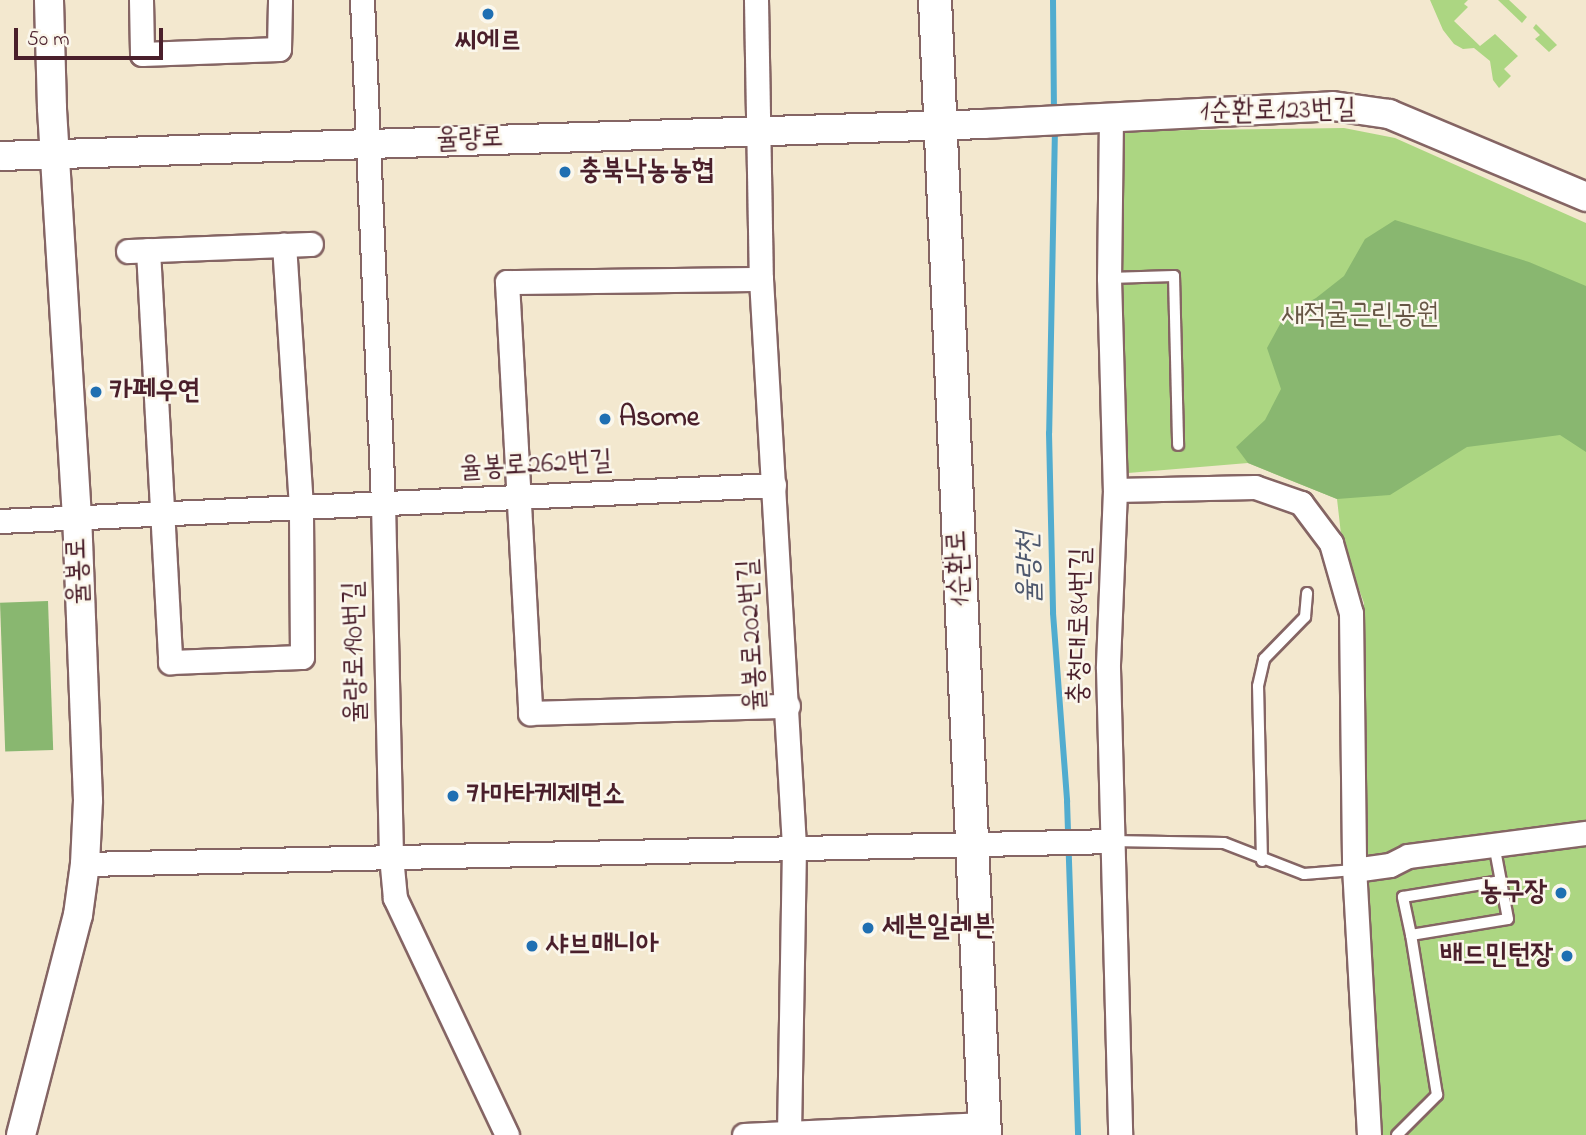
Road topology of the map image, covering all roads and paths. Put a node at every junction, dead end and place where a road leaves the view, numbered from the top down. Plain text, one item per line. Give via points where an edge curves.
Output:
1 (49, 0) edge
2 (141, 0) edge
3 (280, 0) edge
4 (362, 0) edge
5 (757, 0) edge
6 (936, 0) edge
7 (1111, 117) junction
8 (941, 124) junction
9 (983, 124) joint
10 (761, 132) junction
11 (367, 142) junction
12 (55, 153) junction
13 (0, 156) edge
14 (1586, 197) edge
15 (311, 244) dead end
16 (284, 245) junction
17 (1109, 278) junction
18 (761, 279) junction
19 (1178, 446) dead end
20 (774, 485) junction
21 (1115, 490) junction
22 (519, 497) junction
23 (383, 503) junction
24 (301, 507) junction
25 (164, 514) junction
26 (77, 518) junction
27 (0, 521) edge
28 (1307, 593) dead end
29 (788, 706) junction
30 (1586, 833) edge
31 (1112, 841) junction
32 (973, 843) junction
33 (1494, 844) junction
34 (794, 847) junction
35 (391, 856) junction
36 (1262, 860) junction
37 (85, 864) junction
38 (1354, 870) junction
39 (1501, 881) junction
40 (1411, 935) junction
41 (985, 1130) edge
42 (789, 1134) edge
43 (21, 1135) edge
44 (507, 1135) edge
45 (744, 1135) edge
46 (1120, 1135) edge
47 (1369, 1135) edge
48 (1397, 1135) edge

1 - 12 street, 율봉로
2 - 3 street via 142,54 279,49
4 - 11 street, 율량로190번길
5 - 10 street, 율봉로202번길
6 - 8 main road, 1순환로
7 - 9 street, 1순환로123번길
7 - 14 street, 1순환로123번길 via 1333,106 1389,114
7 - 17 street, 충청대로84번길
8 - 9 street, 율량로
8 - 10 street, 율량로
8 - 32 main road, 1순환로
10 - 11 street, 율량로
10 - 18 street, 율봉로202번길
11 - 12 street, 율량로
11 - 23 street, 율량로190번길
12 - 13 street, 율량로
12 - 26 street, 율봉로
15 - 16 street
16 - 24 street
16 - 25 street via 138,251
17 - 19 lane via 1174,276
17 - 21 street, 충청대로84번길
18 - 20 street, 율봉로202번길
18 - 22 street via 507,282
20 - 22 street, 율봉로262번길
20 - 29 street, 율봉로202번길
21 - 31 street, 충청대로84번길 via 1108,668
21 - 38 street via 1255,487 1301,503 1331,542 1351,613
22 - 23 street, 율봉로262번길
22 - 29 street via 530,713
23 - 24 street, 율봉로262번길
23 - 35 street, 율량로190번길
24 - 25 street, 율봉로262번길
24 - 25 street via 302,657 170,662
25 - 26 street, 율봉로262번길
26 - 27 street, 율봉로262번길
26 - 37 street, 율봉로 via 88,800
28 - 36 lane via 1305,617 1264,659 1258,686
29 - 34 street, 율봉로202번길
30 - 33 street
31 - 32 street
31 - 36 lane via 1224,843
31 - 46 street, 충청대로84번길
32 - 34 street
32 - 41 main road, 1순환로
33 - 38 street via 1408,856 1390,865
33 - 39 lane
34 - 35 street
34 - 42 street, 율봉로202번길
35 - 37 street
35 - 44 street, 율량로190번길 via 395,898
36 - 38 lane via 1304,874
37 - 43 street, 율봉로 via 78,915
38 - 47 street
39 - 40 lane via 1508,919
39 - 40 lane via 1403,897
40 - 48 lane via 1437,1095
41 - 42 street
42 - 45 street

